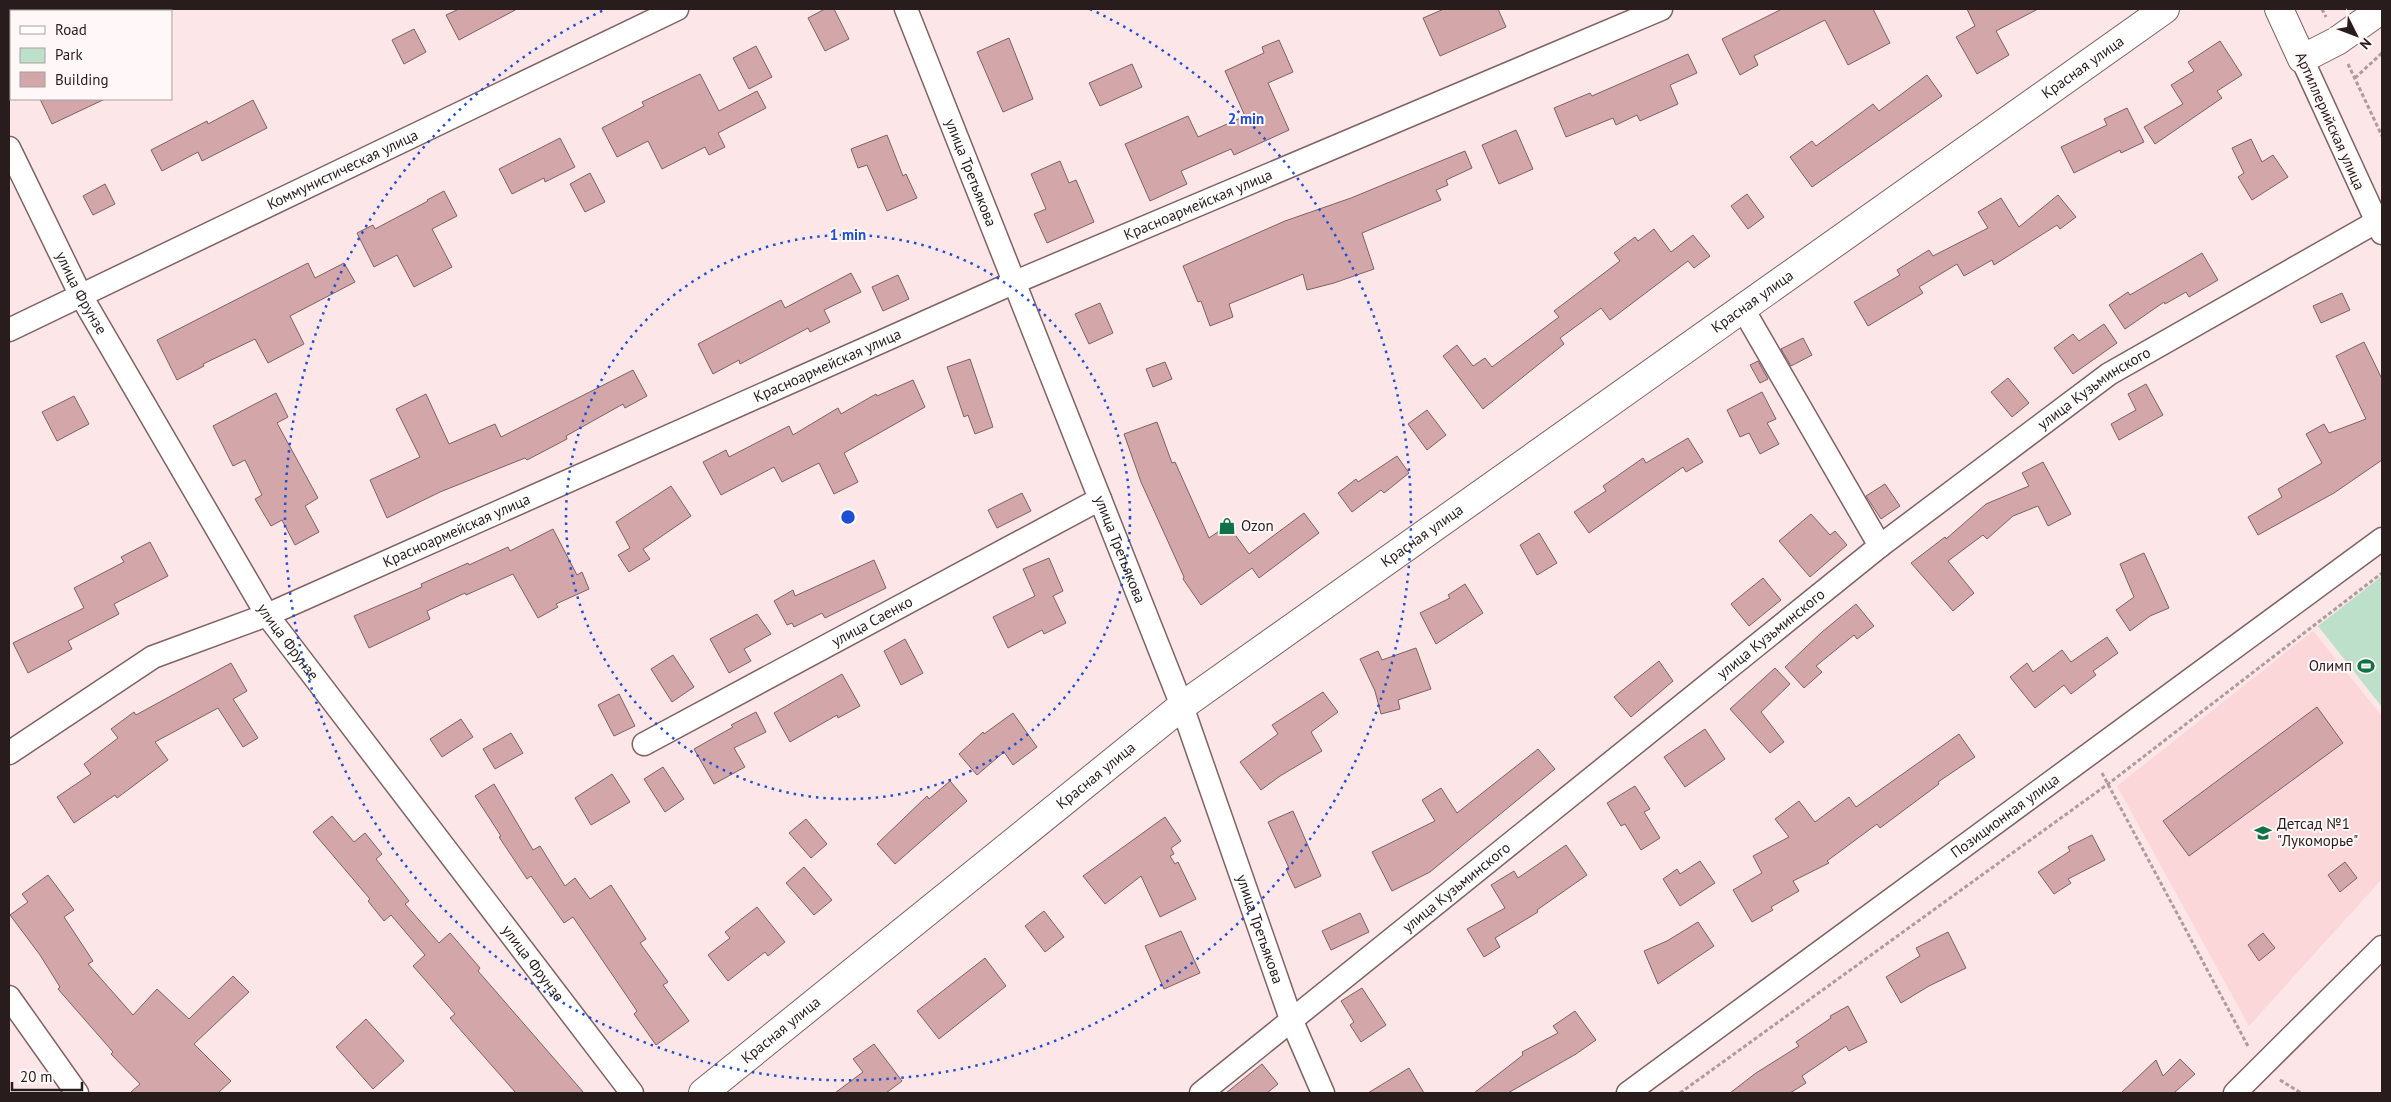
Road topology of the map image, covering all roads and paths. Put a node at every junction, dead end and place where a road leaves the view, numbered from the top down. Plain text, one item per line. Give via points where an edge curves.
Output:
1 (677, 9) edge
2 (906, 9) edge
3 (1661, 9) edge
4 (2165, 9) edge
5 (2278, 9) edge
6 (2382, 9) edge
7 (2336, 41) junction
8 (2382, 53) edge
9 (2302, 59) junction
10 (2355, 78) junction
11 (2382, 136) edge
12 (9, 148) edge
13 (2379, 228) edge
14 (1014, 282) junction
15 (80, 294) junction
16 (1743, 309) junction
17 (9, 330) edge
18 (1100, 499) junction
19 (2382, 539) edge
20 (1880, 546) junction
21 (2382, 573) edge
22 (267, 615) junction
23 (1182, 706) junction
24 (644, 744) dead end
25 (9, 753) edge
26 (2091, 753) junction
27 (2108, 784) junction
28 (2382, 946) edge
29 (9, 997) edge
30 (1292, 1019) junction
31 (2260, 1068) junction
32 (1641, 1089) edge
33 (77, 1093) edge
34 (632, 1093) edge
35 (703, 1093) edge
36 (1200, 1093) edge
37 (1323, 1093) edge
38 (1680, 1093) edge
39 (2235, 1093) edge

1 - 15 street, Коммунистическая улица
2 - 14 street, улица Третьякова
3 - 14 street, Красноармейская улица
4 - 16 main road, Красная улица
5 - 9 main road, Артиллерийская улица
6 - 7 main road
7 - 9 main road
7 - 10 path
8 - 10 path
9 - 13 street, Артиллерийская улица
10 - 11 path
12 - 15 street, улица Фрунзе
13 - 20 street, улица Кузьминского via 2109,374
14 - 18 street, улица Третьякова
14 - 22 street, Красноармейская улица
15 - 17 street, Коммунистическая улица
15 - 22 street, улица Фрунзе
16 - 20 street
16 - 23 main road, Красная улица
18 - 23 street, улица Третьякова
18 - 24 street, улица Саенко
19 - 26 street, Позиционная улица
20 - 30 street, улица Кузьминского
21 - 27 path
22 - 25 street, Красноармейская улица via 153,657
22 - 34 street, улица Фрунзе
23 - 30 street, улица Третьякова
23 - 35 main road, Красная улица
26 - 27 path
26 - 32 street, Позиционная улица
27 - 31 path
27 - 38 path
28 - 31 street
29 - 33 street
30 - 36 street, улица Кузьминского
30 - 37 street, улица Третьякова
31 - 39 street

